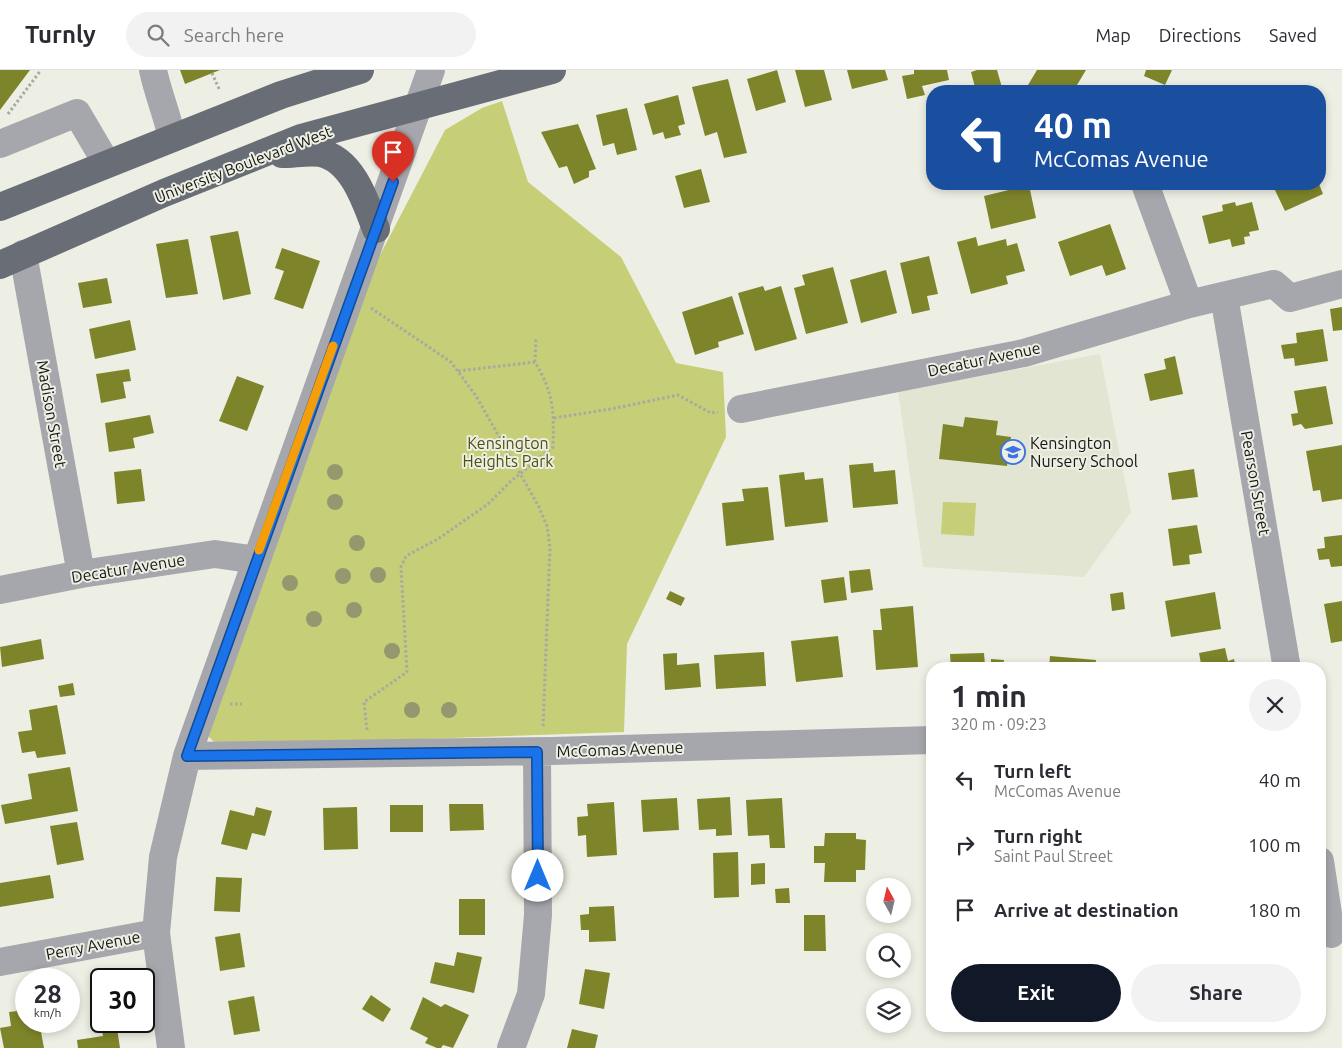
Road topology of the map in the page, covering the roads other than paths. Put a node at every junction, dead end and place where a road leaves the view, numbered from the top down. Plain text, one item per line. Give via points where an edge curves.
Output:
1 (154, 70) edge
2 (360, 70) edge
3 (431, 70) edge
4 (552, 70) edge
5 (420, 105) junction
6 (172, 138) junction
7 (0, 144) edge
8 (255, 157) junction
9 (107, 164) junction
10 (1147, 190) edge
11 (0, 207) edge
12 (376, 229) junction
13 (11, 260) edge
14 (1342, 284) edge
15 (1224, 296) junction
16 (1189, 304) junction
17 (740, 409) road end
18 (256, 560) junction
19 (80, 574) junction
20 (0, 590) edge
21 (1286, 662) edge
22 (926, 740) edge
23 (537, 752) junction
24 (187, 756) junction
25 (1329, 890) edge
26 (156, 933) junction
27 (1330, 934) dead end
28 (0, 962) edge
29 (171, 1048) edge
30 (511, 1048) edge

1 - 6 street
2 - 6 main road via 281,95
3 - 5 street
4 - 5 main road, University Boulevard West
5 - 8 main road, University Boulevard West via 301,138
5 - 12 street
6 - 9 main road
7 - 9 street via 77,113
8 - 12 main road via 321,153 338,163 359,184
8 - 13 main road, University Boulevard West
9 - 11 main road
10 - 16 street
12 - 18 street
13 - 19 street, Madison Street
14 - 15 street, Decatur Avenue via 1290,298 1274,284
15 - 16 street, Decatur Avenue
15 - 21 street, Pearson Street
16 - 17 street, Decatur Avenue via 1024,353
18 - 19 street, Decatur Avenue via 215,554
18 - 24 street
19 - 20 street, Decatur Avenue
22 - 23 street, McComas Avenue
23 - 24 street, McComas Avenue
23 - 30 street via 536,935 531,994
24 - 26 street via 163,857
25 - 27 street
26 - 28 street, Perry Avenue
26 - 29 street

